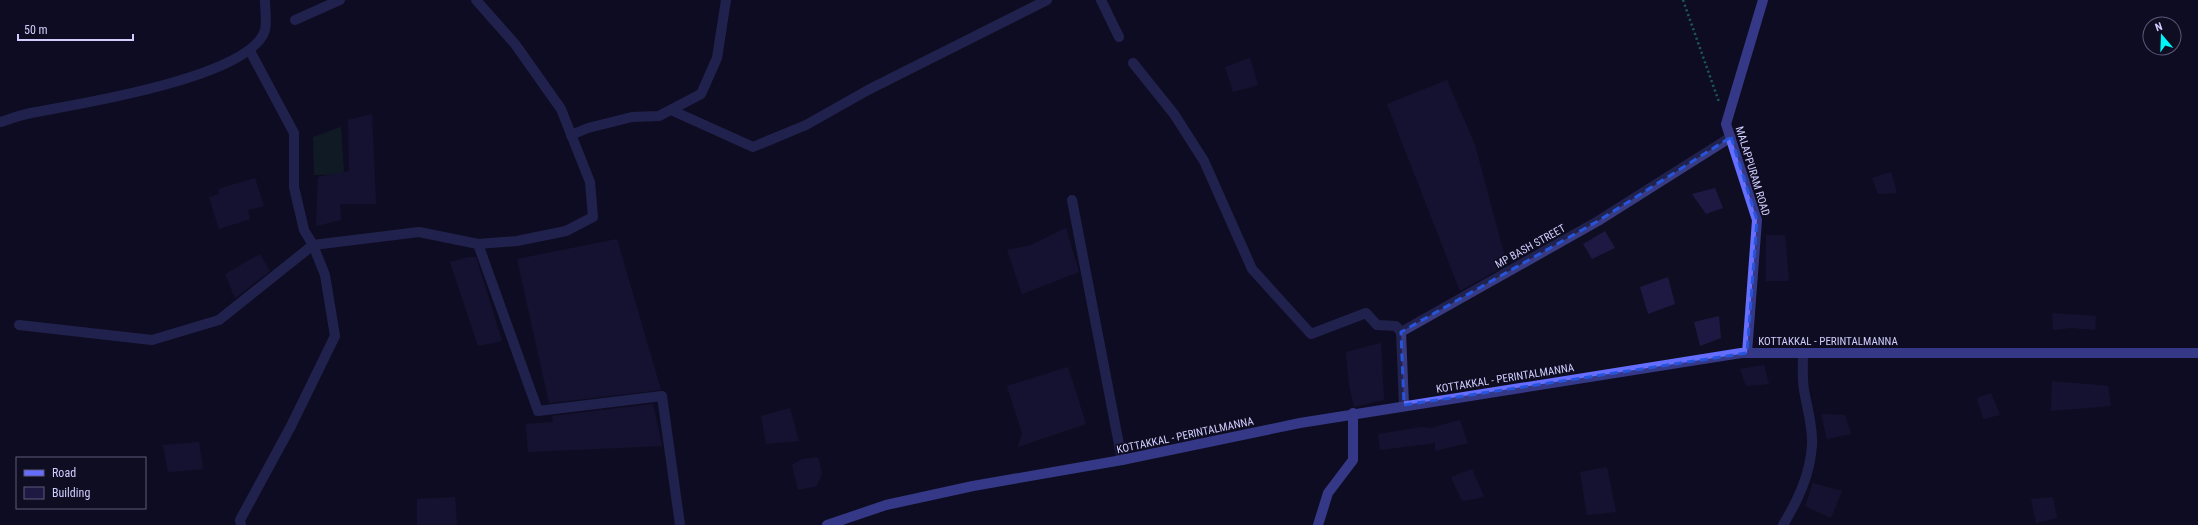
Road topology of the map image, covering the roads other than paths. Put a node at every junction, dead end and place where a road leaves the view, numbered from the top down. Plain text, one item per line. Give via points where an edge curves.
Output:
1 (265, 0) edge
2 (340, 0) edge
3 (476, 0) edge
4 (726, 0) edge
5 (1047, 0) edge
6 (1101, 0) edge
7 (1763, 0) edge
8 (295, 20) dead end
9 (1119, 37) dead end
10 (250, 51) junction
11 (1133, 63) dead end
12 (671, 110) junction
13 (1, 122) edge
14 (571, 135) junction
15 (1731, 137) junction
16 (1072, 200) dead end
17 (478, 244) junction
18 (313, 245) junction
19 (19, 326) dead end
20 (1401, 332) junction
21 (1747, 353) junction
22 (1803, 353) junction
23 (2198, 353) edge
24 (1404, 406) junction
25 (1353, 413) junction
26 (1122, 460) junction
27 (241, 525) edge
28 (680, 525) edge
29 (827, 525) edge
30 (1318, 525) edge
31 (1783, 525) edge

1 - 10 street via 265,31
2 - 8 street
3 - 14 street via 515,44 561,110
4 - 12 street via 717,58 701,94
5 - 12 street via 868,90 806,125 753,147
6 - 9 street
7 - 15 main road, MALAPPURAM ROAD via 1726,124
10 - 13 street via 189,78 139,92 34,112
10 - 18 street via 294,133 294,187 304,230
11 - 20 street via 1174,114 1204,161 1252,269 1311,334 1366,313 1377,325 1396,326
12 - 14 street via 659,116 632,117
14 - 17 street via 590,182 593,216 566,231 517,241
15 - 20 street, MP BASH STREET via 1598,221
15 - 21 main road, MALAPPURAM ROAD via 1757,220
16 - 26 street
17 - 18 street via 419,232
17 - 28 street via 538,410 662,396
18 - 19 street via 219,320 152,340
18 - 27 street via 325,275 335,336 291,426 240,520
20 - 24 street
21 - 22 main road, KOTTAKKAL - PERINTALMANNA
21 - 24 main road, KOTTAKKAL - PERINTALMANNA
22 - 23 main road, KOTTAKKAL - PERINTALMANNA
22 - 31 street via 1804,389 1811,418 1812,444 1809,469 1802,491
24 - 25 main road, KOTTAKKAL - PERINTALMANNA
25 - 26 main road, KOTTAKKAL - PERINTALMANNA
25 - 30 main road via 1353,460 1328,493
26 - 29 main road, KOTTAKKAL - PERINTALMANNA via 972,486 886,505

